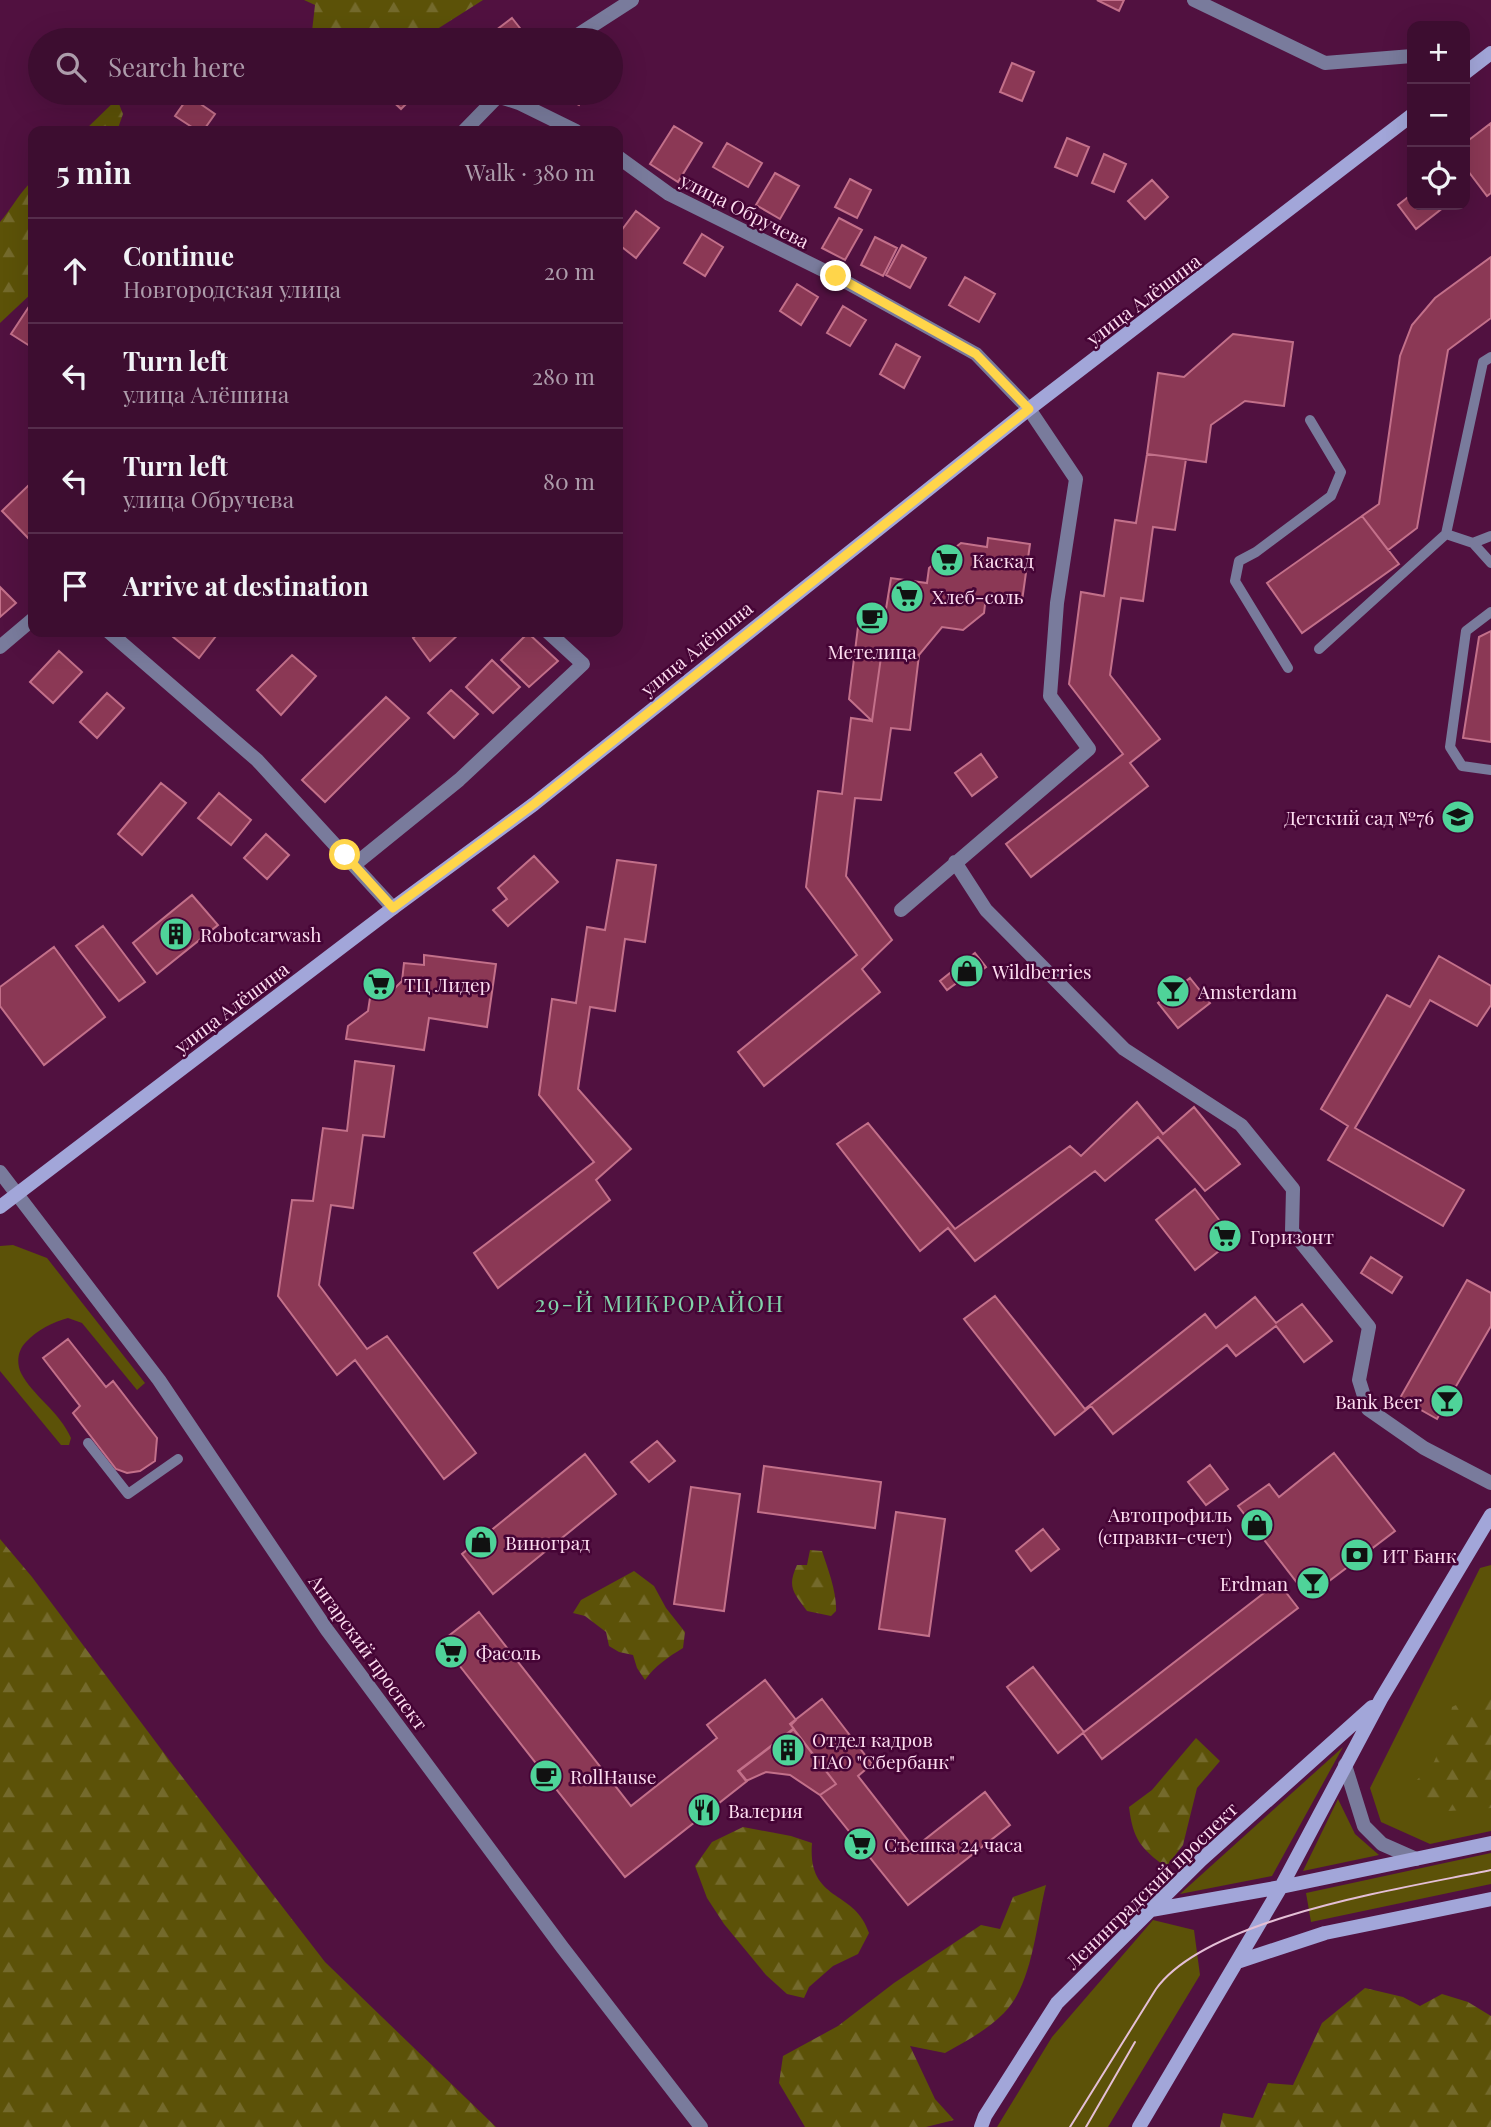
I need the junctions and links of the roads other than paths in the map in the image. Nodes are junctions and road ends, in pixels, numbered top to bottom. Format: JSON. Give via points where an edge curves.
{"nodes":[{"id":1,"x":632,"y":0,"type":"edge"},
{"id":2,"x":1194,"y":0,"type":"edge"},
{"id":3,"x":589,"y":28,"type":"edge"},
{"id":4,"x":1491,"y":53,"type":"edge"},
{"id":5,"x":1407,"y":55,"type":"edge"},
{"id":6,"x":1470,"y":67,"type":"edge"},
{"id":7,"x":489,"y":105,"type":"edge"},
{"id":8,"x":523,"y":105,"type":"edge"},
{"id":9,"x":1407,"y":119,"type":"edge"},
{"id":10,"x":469,"y":126,"type":"edge"},
{"id":11,"x":566,"y":126,"type":"edge"},
{"id":12,"x":623,"y":161,"type":"edge"},
{"id":13,"x":1491,"y":357,"type":"edge"},
{"id":14,"x":1029,"y":409,"type":"junction"},
{"id":15,"x":1310,"y":420,"type":"dead end"},
{"id":16,"x":1446,"y":534,"type":"junction"},
{"id":17,"x":1491,"y":536,"type":"edge"},
{"id":18,"x":1473,"y":543,"type":"junction"},
{"id":19,"x":1491,"y":563,"type":"edge"},
{"id":20,"x":1491,"y":612,"type":"edge"},
{"id":21,"x":28,"y":624,"type":"edge"},
{"id":22,"x":115,"y":637,"type":"edge"},
{"id":23,"x":553,"y":637,"type":"edge"},
{"id":24,"x":0,"y":647,"type":"edge"},
{"id":25,"x":1319,"y":649,"type":"dead end"},
{"id":26,"x":1289,"y":668,"type":"dead end"},
{"id":27,"x":1491,"y":770,"type":"edge"},
{"id":28,"x":955,"y":862,"type":"junction"},
{"id":29,"x":354,"y":864,"type":"junction"},
{"id":30,"x":393,"y":908,"type":"junction"},
{"id":31,"x":901,"y":910,"type":"dead end"},
{"id":32,"x":0,"y":1172,"type":"edge"},
{"id":33,"x":18,"y":1193,"type":"junction"},
{"id":34,"x":0,"y":1207,"type":"edge"},
{"id":35,"x":88,"y":1443,"type":"dead end"},
{"id":36,"x":178,"y":1459,"type":"dead end"},
{"id":37,"x":1491,"y":1483,"type":"edge"},
{"id":38,"x":1491,"y":1514,"type":"edge"},
{"id":39,"x":1381,"y":1699,"type":"junction"},
{"id":40,"x":1345,"y":1765,"type":"junction"},
{"id":41,"x":1491,"y":1843,"type":"edge"},
{"id":42,"x":1416,"y":1859,"type":"junction"},
{"id":43,"x":1281,"y":1887,"type":"junction"},
{"id":44,"x":1491,"y":1899,"type":"edge"},
{"id":45,"x":1151,"y":1910,"type":"junction"},
{"id":46,"x":1237,"y":1962,"type":"junction"},
{"id":47,"x":701,"y":2127,"type":"edge"},
{"id":48,"x":981,"y":2127,"type":"edge"},
{"id":49,"x":1139,"y":2127,"type":"edge"}],
"edges":[{"from":1,"to":3,"type":"street"},
{"from":2,"to":5,"type":"street","via":[[1325,63]]},
{"from":4,"to":6,"type":"main road"},
{"from":7,"to":10,"type":"street"},
{"from":8,"to":11,"type":"street"},
{"from":9,"to":14,"type":"main road","name":"улица Алёшина"},
{"from":12,"to":14,"type":"street","name":"улица Обручева","via":[[669,194],[836,276],[976,354]]},
{"from":13,"to":16,"type":"lane","via":[[1483,362]]},
{"from":14,"to":28,"type":"street","name":"улица Обручева","via":[[1076,479],[1057,603],[1050,696],[1088,749]]},
{"from":14,"to":30,"type":"main road","name":"улица Алёшина","via":[[534,804]]},
{"from":15,"to":26,"type":"lane","via":[[1340,472],[1331,496],[1239,561],[1235,581]]},
{"from":16,"to":18,"type":"lane"},
{"from":16,"to":25,"type":"lane"},
{"from":17,"to":18,"type":"lane"},
{"from":18,"to":19,"type":"lane"},
{"from":20,"to":27,"type":"lane","via":[[1466,631],[1450,747],[1462,766]]},
{"from":21,"to":24,"type":"street"},
{"from":22,"to":29,"type":"street","via":[[257,760]]},
{"from":23,"to":29,"type":"street","via":[[583,664],[459,780]]},
{"from":28,"to":31,"type":"street"},
{"from":28,"to":37,"type":"street","via":[[986,909],[1125,1049],[1241,1125],[1293,1189],[1292,1231],[1369,1327],[1359,1380],[1368,1409],[1424,1448]]},
{"from":29,"to":30,"type":"street"},
{"from":30,"to":33,"type":"main road","name":"улица Алёшина"},
{"from":32,"to":33,"type":"street","name":"Ангарский проспект"},
{"from":33,"to":34,"type":"main road","name":"улица Алёшина"},
{"from":33,"to":47,"type":"street","name":"Ангарский проспект","via":[[159,1380],[327,1630]]},
{"from":35,"to":36,"type":"lane","via":[[128,1494]]},
{"from":38,"to":39,"type":"main road","name":"Ленинградский проспект"},
{"from":39,"to":40,"type":"main road","name":"Ленинградский проспект"},
{"from":39,"to":45,"type":"main road","name":"Ленинградский проспект"},
{"from":40,"to":42,"type":"street","via":[[1364,1826],[1382,1844]]},
{"from":40,"to":43,"type":"main road","name":"Ленинградский проспект"},
{"from":41,"to":42,"type":"main road"},
{"from":42,"to":43,"type":"main road"},
{"from":43,"to":45,"type":"main road"},
{"from":43,"to":46,"type":"main road","name":"Ленинградский проспект"},
{"from":44,"to":46,"type":"main road","via":[[1325,1933]]},
{"from":45,"to":48,"type":"main road","name":"Ленинградский проспект","via":[[1057,2003]]},
{"from":46,"to":49,"type":"main road","name":"Ленинградский проспект"}]}
